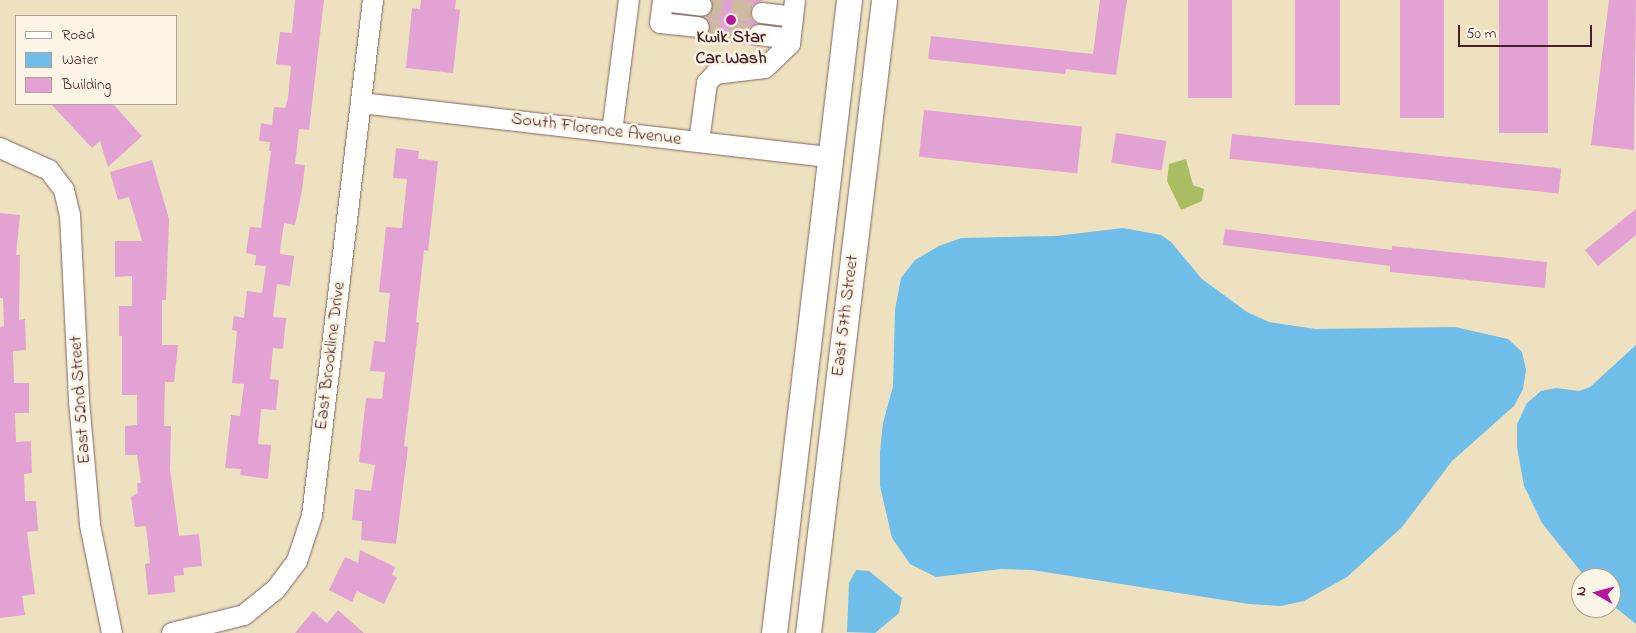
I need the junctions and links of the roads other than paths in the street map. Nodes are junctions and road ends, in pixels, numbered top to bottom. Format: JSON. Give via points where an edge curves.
{"nodes":[{"id":1,"x":373,"y":0,"type":"edge"},
{"id":2,"x":629,"y":0,"type":"edge"},
{"id":3,"x":849,"y":0,"type":"edge"},
{"id":4,"x":884,"y":0,"type":"edge"},
{"id":5,"x":663,"y":1,"type":"edge"},
{"id":6,"x":702,"y":6,"type":"tunnel mouth"},
{"id":7,"x":794,"y":9,"type":"edge"},
{"id":8,"x":762,"y":13,"type":"tunnel mouth"},
{"id":9,"x":699,"y":27,"type":"tunnel mouth"},
{"id":10,"x":759,"y":35,"type":"tunnel mouth"},
{"id":11,"x":790,"y":38,"type":"junction"},
{"id":12,"x":361,"y":103,"type":"junction"},
{"id":13,"x":612,"y":132,"type":"junction"},
{"id":14,"x":699,"y":142,"type":"junction"},
{"id":15,"x":0,"y":148,"type":"edge"},
{"id":16,"x":830,"y":157,"type":"junction"},
{"id":17,"x":112,"y":633,"type":"edge"},
{"id":18,"x":172,"y":633,"type":"edge"},
{"id":19,"x":774,"y":633,"type":"edge"},
{"id":20,"x":808,"y":633,"type":"edge"}],
"edges":[{"from":1,"to":12,"type":"street","name":"East Brookline Drive"},
{"from":2,"to":13,"type":"street"},
{"from":3,"to":16,"type":"main road","name":"East 57th Street"},
{"from":4,"to":20,"type":"main road","name":"East 57th Street"},
{"from":5,"to":6,"type":"street"},
{"from":5,"to":9,"type":"street","via":[[660,23]]},
{"from":7,"to":8,"type":"street"},
{"from":7,"to":11,"type":"street"},
{"from":10,"to":11,"type":"street"},
{"from":11,"to":14,"type":"street","via":[[790,44],[765,68],[716,74],[708,83]]},
{"from":12,"to":13,"type":"street","name":"South Florence Avenue"},
{"from":12,"to":18,"type":"street","name":"East Brookline Drive","via":[[312,516],[297,561],[276,589],[244,615]]},
{"from":13,"to":14,"type":"street","name":"South Florence Avenue"},
{"from":14,"to":16,"type":"street","name":"South Florence Avenue"},
{"from":15,"to":17,"type":"street","name":"East 52nd Street","via":[[49,170],[64,190],[70,215],[90,525]]},
{"from":16,"to":19,"type":"main road","name":"East 57th Street"}]}
